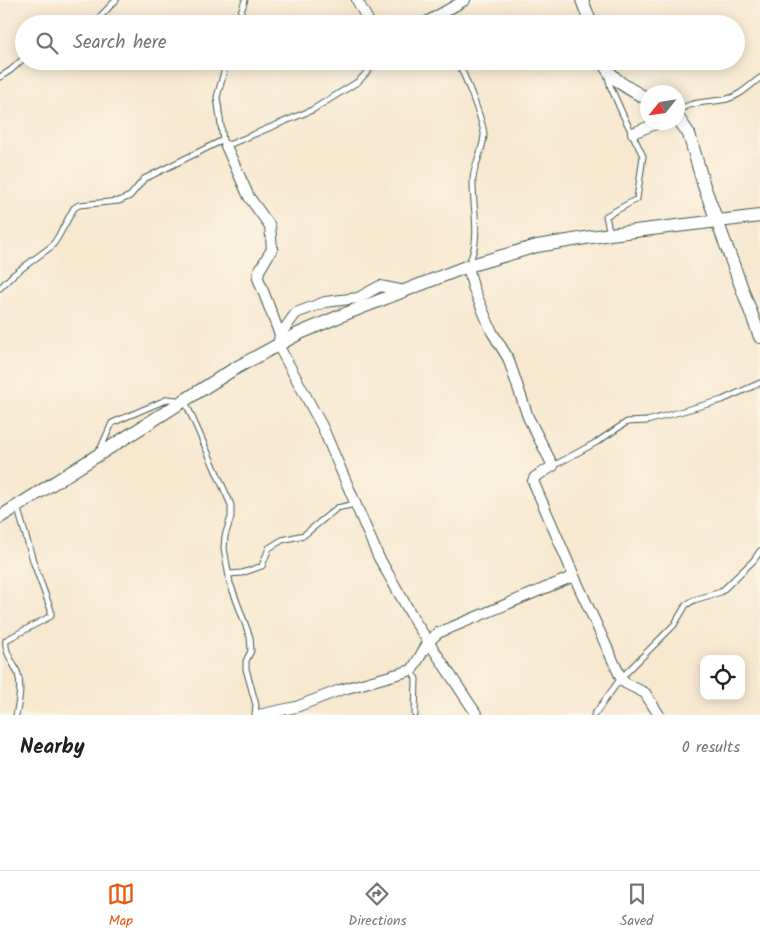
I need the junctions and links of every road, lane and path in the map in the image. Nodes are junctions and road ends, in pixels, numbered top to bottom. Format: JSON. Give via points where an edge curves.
{"nodes":[{"id":1,"x":116,"y":0,"type":"edge"},
{"id":2,"x":245,"y":0,"type":"edge"},
{"id":3,"x":357,"y":0,"type":"edge"},
{"id":4,"x":465,"y":0,"type":"edge"},
{"id":5,"x":582,"y":0,"type":"edge"},
{"id":6,"x":102,"y":15,"type":"edge"},
{"id":7,"x":240,"y":15,"type":"edge"},
{"id":8,"x":365,"y":15,"type":"edge"},
{"id":9,"x":445,"y":15,"type":"edge"},
{"id":10,"x":587,"y":15,"type":"edge"},
{"id":11,"x":15,"y":66,"type":"edge"},
{"id":12,"x":224,"y":70,"type":"edge"},
{"id":13,"x":369,"y":70,"type":"edge"},
{"id":14,"x":461,"y":70,"type":"edge"},
{"id":15,"x":606,"y":70,"type":"edge"},
{"id":16,"x":609,"y":70,"type":"edge"},
{"id":17,"x":0,"y":77,"type":"edge"},
{"id":18,"x":760,"y":78,"type":"edge"},
{"id":19,"x":640,"y":95,"type":"edge"},
{"id":20,"x":685,"y":106,"type":"edge"},
{"id":21,"x":685,"y":128,"type":"edge"},
{"id":22,"x":640,"y":130,"type":"edge"},
{"id":23,"x":633,"y":133,"type":"junction"},
{"id":24,"x":224,"y":143,"type":"junction"},
{"id":25,"x":760,"y":216,"type":"edge"},
{"id":26,"x":718,"y":222,"type":"junction"},
{"id":27,"x":610,"y":234,"type":"junction"},
{"id":28,"x":468,"y":266,"type":"junction"},
{"id":29,"x":0,"y":288,"type":"edge"},
{"id":30,"x":405,"y":291,"type":"junction"},
{"id":31,"x":760,"y":337,"type":"edge"},
{"id":32,"x":279,"y":340,"type":"junction"},
{"id":33,"x":760,"y":383,"type":"edge"},
{"id":34,"x":184,"y":401,"type":"junction"},
{"id":35,"x":98,"y":455,"type":"junction"},
{"id":36,"x":553,"y":466,"type":"junction"},
{"id":37,"x":355,"y":504,"type":"junction"},
{"id":38,"x":17,"y":506,"type":"junction"},
{"id":39,"x":0,"y":517,"type":"edge"},
{"id":40,"x":760,"y":552,"type":"edge"},
{"id":41,"x":229,"y":574,"type":"junction"},
{"id":42,"x":574,"y":576,"type":"junction"},
{"id":43,"x":428,"y":642,"type":"junction"},
{"id":44,"x":412,"y":670,"type":"junction"},
{"id":45,"x":621,"y":678,"type":"junction"},
{"id":46,"x":16,"y":715,"type":"edge"},
{"id":47,"x":257,"y":715,"type":"edge"},
{"id":48,"x":415,"y":715,"type":"edge"},
{"id":49,"x":478,"y":715,"type":"edge"},
{"id":50,"x":594,"y":715,"type":"edge"},
{"id":51,"x":659,"y":715,"type":"edge"}],
"edges":[{"from":1,"to":6,"type":"lane"},
{"from":2,"to":7,"type":"lane"},
{"from":3,"to":8,"type":"street"},
{"from":4,"to":9,"type":"street"},
{"from":5,"to":10,"type":"street"},
{"from":11,"to":17,"type":"lane"},
{"from":12,"to":24,"type":"lane","via":[[217,97]]},
{"from":13,"to":24,"type":"lane","via":[[360,80],[312,110]]},
{"from":14,"to":28,"type":"lane","via":[[484,133],[473,177],[476,239]]},
{"from":15,"to":23,"type":"lane","via":[[611,88]]},
{"from":16,"to":19,"type":"street","via":[[621,84]]},
{"from":18,"to":20,"type":"lane","via":[[738,95]]},
{"from":21,"to":26,"type":"street"},
{"from":22,"to":23,"type":"street"},
{"from":23,"to":27,"type":"lane","via":[[643,156],[637,199],[606,216]]},
{"from":24,"to":29,"type":"lane","via":[[144,179],[130,196],[119,202],[74,208],[52,246]]},
{"from":24,"to":32,"type":"street","via":[[249,197],[270,226],[272,249],[258,271],[258,278]]},
{"from":25,"to":26,"type":"street"},
{"from":26,"to":27,"type":"street"},
{"from":26,"to":31,"type":"street"},
{"from":27,"to":28,"type":"street","via":[[536,246]]},
{"from":28,"to":30,"type":"street"},
{"from":28,"to":36,"type":"street","via":[[492,332],[508,358],[528,417]]},
{"from":30,"to":32,"type":"street"},
{"from":30,"to":32,"type":"street","via":[[380,286],[358,298],[325,302],[296,313]]},
{"from":32,"to":34,"type":"street"},
{"from":32,"to":37,"type":"street","via":[[322,426]]},
{"from":33,"to":36,"type":"lane","via":[[722,400],[647,421],[627,422]]},
{"from":34,"to":35,"type":"street"},
{"from":34,"to":35,"type":"lane","via":[[168,399],[112,423]]},
{"from":34,"to":41,"type":"lane","via":[[231,505],[224,542]]},
{"from":35,"to":38,"type":"street"},
{"from":36,"to":42,"type":"street","via":[[533,481]]},
{"from":37,"to":41,"type":"lane","via":[[337,508],[304,535],[282,540],[269,548],[262,566]]},
{"from":37,"to":43,"type":"street","via":[[378,556]]},
{"from":38,"to":39,"type":"street"},
{"from":38,"to":46,"type":"lane","via":[[51,616],[6,640],[5,646],[20,685]]},
{"from":40,"to":45,"type":"lane","via":[[721,592],[686,605],[674,625]]},
{"from":41,"to":47,"type":"lane","via":[[250,637],[251,651],[246,669]]},
{"from":42,"to":43,"type":"street","via":[[438,633]]},
{"from":42,"to":45,"type":"street"},
{"from":43,"to":44,"type":"street"},
{"from":43,"to":49,"type":"street"},
{"from":44,"to":47,"type":"street"},
{"from":44,"to":48,"type":"lane","via":[[416,679]]},
{"from":45,"to":50,"type":"lane"},
{"from":45,"to":51,"type":"street","via":[[646,692]]}]}
